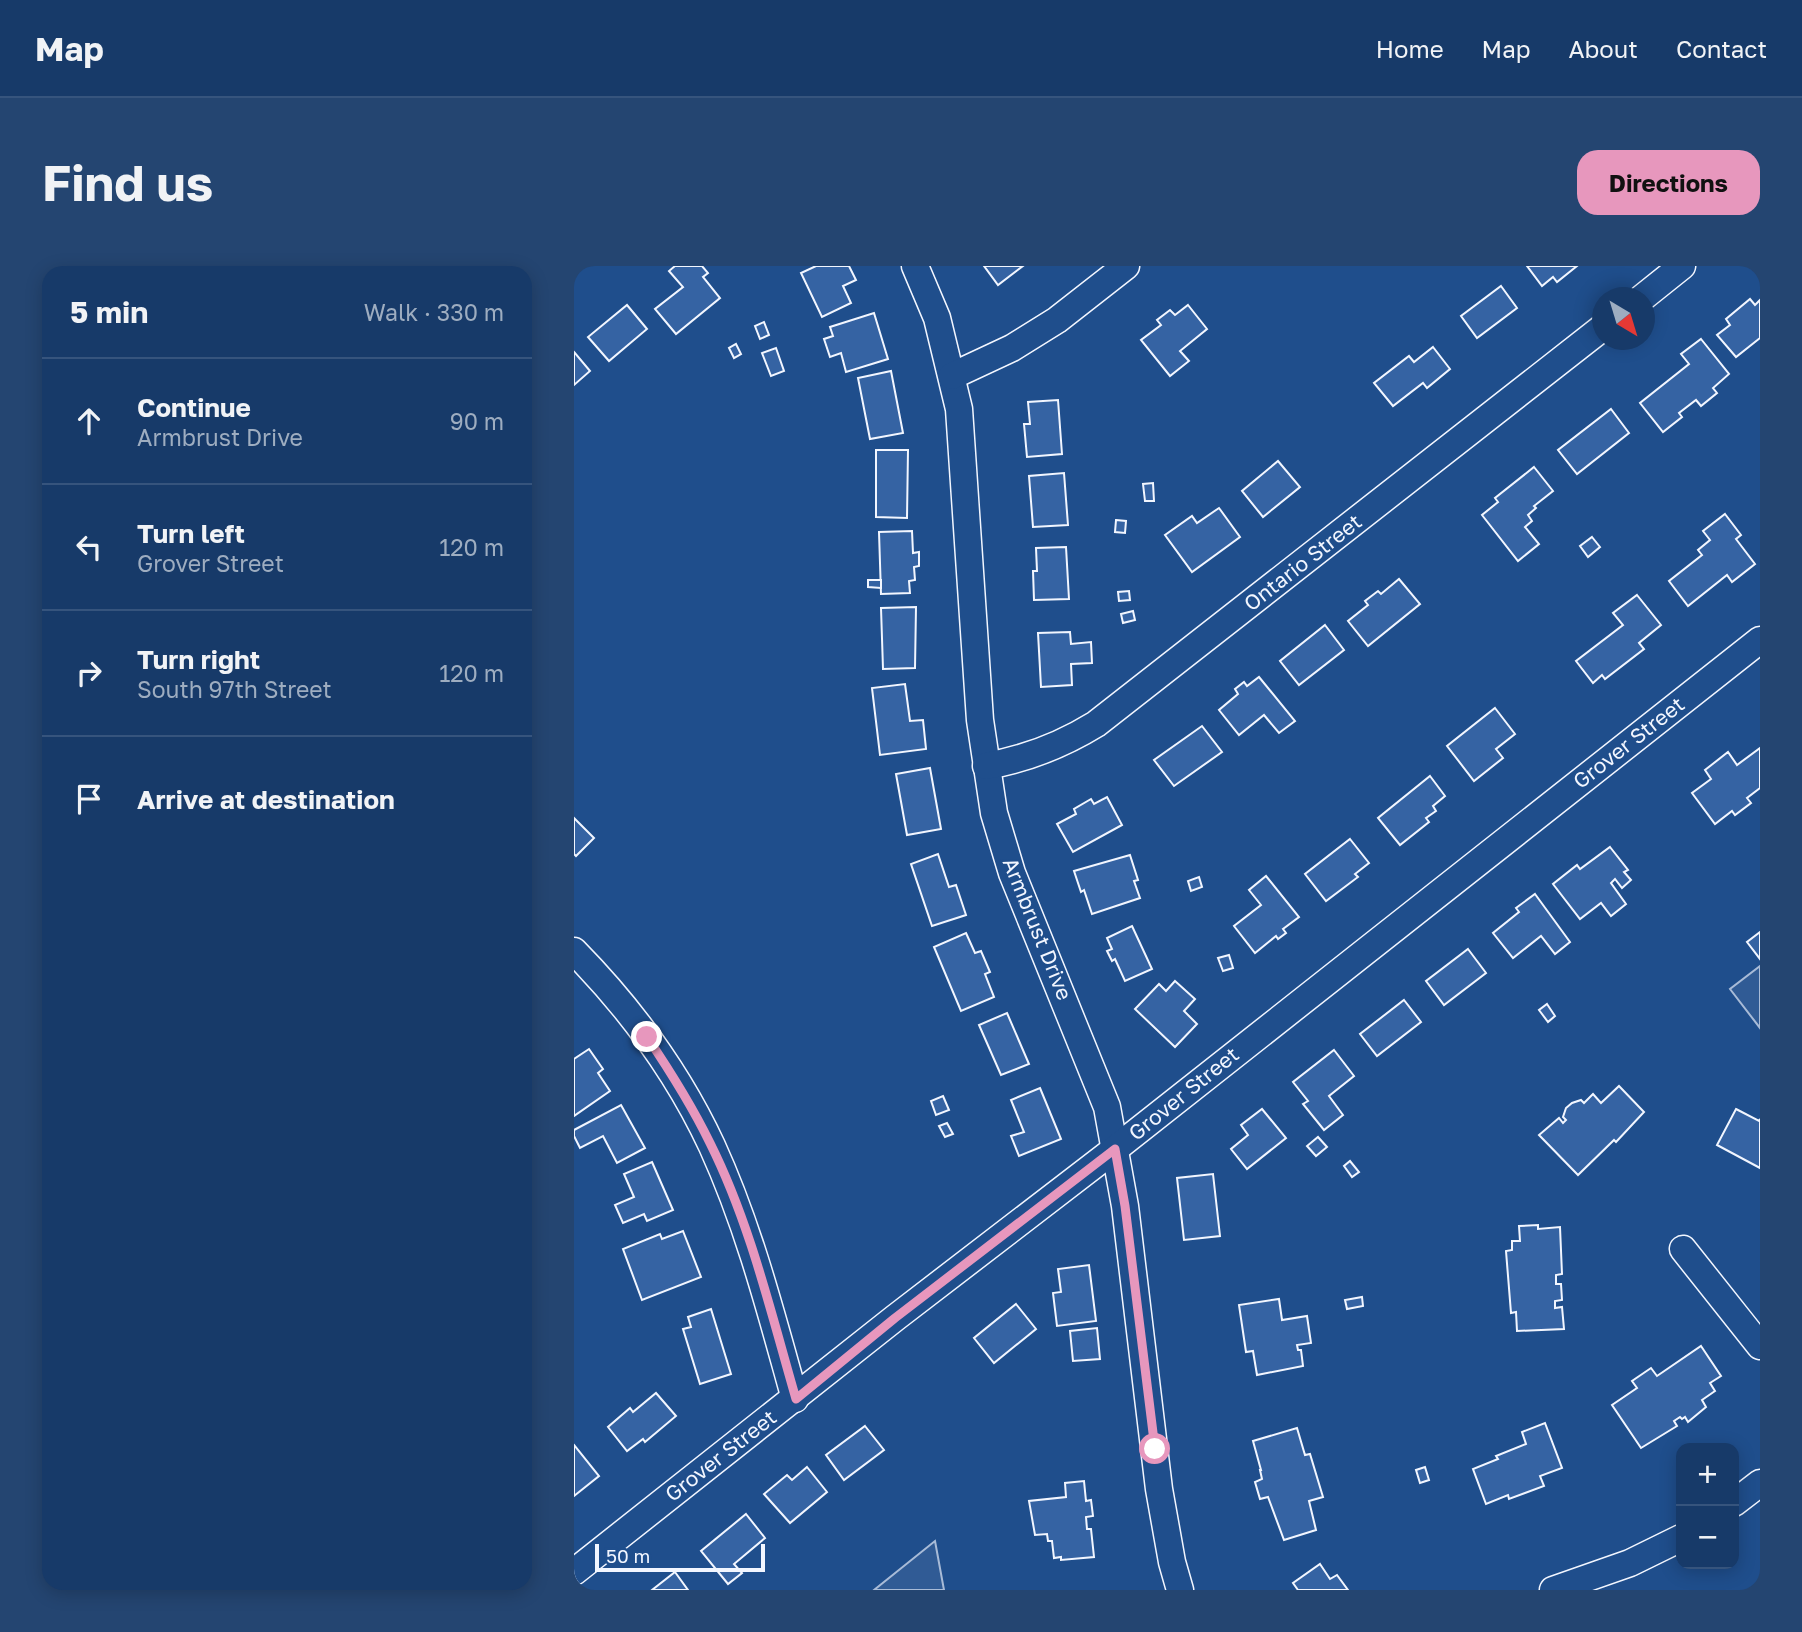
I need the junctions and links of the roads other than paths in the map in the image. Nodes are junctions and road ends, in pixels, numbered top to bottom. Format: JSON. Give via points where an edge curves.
{"nodes":[{"id":1,"x":915,"y":266,"type":"edge"},
{"id":2,"x":1126,"y":266,"type":"edge"},
{"id":3,"x":1682,"y":266,"type":"edge"},
{"id":4,"x":1655,"y":288,"type":"edge"},
{"id":5,"x":1592,"y":336,"type":"edge"},
{"id":6,"x":952,"y":376,"type":"junction"},
{"id":7,"x":1760,"y":640,"type":"edge"},
{"id":8,"x":986,"y":766,"type":"junction"},
{"id":9,"x":574,"y":951,"type":"edge"},
{"id":10,"x":1115,"y":1149,"type":"junction"},
{"id":11,"x":1683,"y":1249,"type":"dead end"},
{"id":12,"x":1760,"y":1346,"type":"edge"},
{"id":13,"x":796,"y":1399,"type":"junction"},
{"id":14,"x":1760,"y":1482,"type":"edge"},
{"id":15,"x":1739,"y":1499,"type":"edge"},
{"id":16,"x":1676,"y":1540,"type":"edge"},
{"id":17,"x":574,"y":1572,"type":"edge"},
{"id":18,"x":1180,"y":1590,"type":"edge"},
{"id":19,"x":1553,"y":1590,"type":"edge"}],
"edges":[{"from":1,"to":6,"type":"street","name":"Armbrust Drive","via":[[937,318]]},
{"from":2,"to":6,"type":"street","via":[[1057,320],[1012,348]]},
{"from":3,"to":4,"type":"street"},
{"from":5,"to":8,"type":"street","name":"Ontario Street","via":[[1096,724],[1055,747]]},
{"from":6,"to":8,"type":"street","name":"Armbrust Drive","via":[[959,409]]},
{"from":7,"to":10,"type":"street","name":"Grover Street"},
{"from":8,"to":10,"type":"street","name":"Armbrust Drive","via":[[1012,873],[1107,1107]]},
{"from":9,"to":13,"type":"street","via":[[606,983],[647,1037],[711,1145],[760,1275]]},
{"from":10,"to":13,"type":"street","name":"Grover Street"},
{"from":10,"to":18,"type":"street","name":"Armbrust Drive","via":[[1160,1489]]},
{"from":11,"to":12,"type":"street"},
{"from":13,"to":17,"type":"street","name":"Grover Street"},
{"from":14,"to":15,"type":"street"},
{"from":16,"to":19,"type":"street","via":[[1630,1563]]}]}
